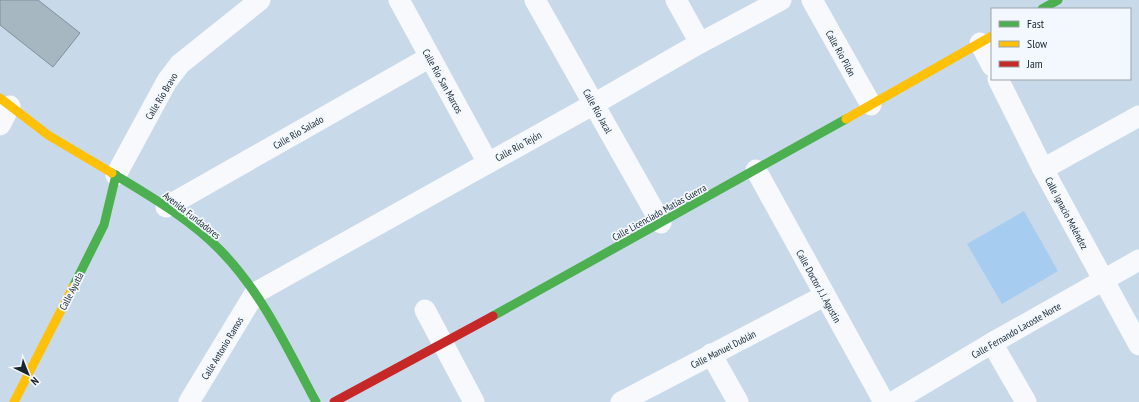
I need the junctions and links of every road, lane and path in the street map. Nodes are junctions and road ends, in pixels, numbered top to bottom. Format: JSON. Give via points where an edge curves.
{"nodes":[{"id":1,"x":260,"y":0,"type":"edge"},
{"id":2,"x":399,"y":0,"type":"edge"},
{"id":3,"x":535,"y":0,"type":"edge"},
{"id":4,"x":676,"y":0,"type":"edge"},
{"id":5,"x":782,"y":0,"type":"edge"},
{"id":6,"x":812,"y":0,"type":"edge"},
{"id":7,"x":1058,"y":0,"type":"edge"},
{"id":8,"x":1044,"y":8,"type":"edge"},
{"id":9,"x":986,"y":40,"type":"edge"},
{"id":10,"x":700,"y":43,"type":"junction"},
{"id":11,"x":430,"y":57,"type":"junction"},
{"id":12,"x":991,"y":62,"type":"edge"},
{"id":13,"x":998,"y":80,"type":"edge"},
{"id":14,"x":5,"y":102,"type":"edge"},
{"id":15,"x":594,"y":104,"type":"junction"},
{"id":16,"x":871,"y":105,"type":"junction"},
{"id":17,"x":1139,"y":116,"type":"edge"},
{"id":18,"x":0,"y":125,"type":"edge"},
{"id":19,"x":488,"y":163,"type":"junction"},
{"id":20,"x":1043,"y":169,"type":"junction"},
{"id":21,"x":756,"y":170,"type":"junction"},
{"id":22,"x":116,"y":175,"type":"junction"},
{"id":23,"x":166,"y":207,"type":"junction"},
{"id":24,"x":661,"y":223,"type":"junction"},
{"id":25,"x":1139,"y":260,"type":"edge"},
{"id":26,"x":1103,"y":280,"type":"junction"},
{"id":27,"x":255,"y":293,"type":"junction"},
{"id":28,"x":824,"y":296,"type":"junction"},
{"id":29,"x":425,"y":310,"type":"dead end"},
{"id":30,"x":992,"y":343,"type":"junction"},
{"id":31,"x":443,"y":344,"type":"junction"},
{"id":32,"x":1139,"y":345,"type":"edge"},
{"id":33,"x":711,"y":354,"type":"junction"},
{"id":34,"x":14,"y":402,"type":"edge"},
{"id":35,"x":189,"y":402,"type":"edge"},
{"id":36,"x":316,"y":402,"type":"edge"},
{"id":37,"x":334,"y":402,"type":"edge"},
{"id":38,"x":474,"y":402,"type":"edge"},
{"id":39,"x":621,"y":402,"type":"edge"},
{"id":40,"x":738,"y":402,"type":"edge"},
{"id":41,"x":884,"y":402,"type":"edge"},
{"id":42,"x":893,"y":402,"type":"edge"},
{"id":43,"x":1026,"y":402,"type":"edge"}],
"edges":[{"from":1,"to":22,"type":"street","name":"Calle Río Bravo","via":[[180,64]]},
{"from":2,"to":11,"type":"street","name":"Calle Río San Marcos"},
{"from":3,"to":15,"type":"street","name":"Calle Río Jacal"},
{"from":4,"to":10,"type":"street"},
{"from":5,"to":10,"type":"street","name":"Calle Río Tejón"},
{"from":6,"to":16,"type":"street","name":"Calle Río Pilón"},
{"from":7,"to":8,"type":"street"},
{"from":9,"to":12,"type":"street"},
{"from":9,"to":16,"type":"street","name":"Calle Licenciado Matías Guerra"},
{"from":10,"to":15,"type":"street","name":"Calle Río Tejón"},
{"from":11,"to":19,"type":"street","name":"Calle Río San Marcos"},
{"from":11,"to":23,"type":"street","name":"Calle Río Salado"},
{"from":13,"to":20,"type":"street","name":"Calle Ignacio Meléndez"},
{"from":14,"to":18,"type":"street"},
{"from":14,"to":22,"type":"street","name":"Avenida Fundadores","via":[[47,134]]},
{"from":15,"to":19,"type":"street","name":"Calle Río Tejón"},
{"from":15,"to":24,"type":"street","name":"Calle Río Jacal"},
{"from":16,"to":21,"type":"street","name":"Calle Licenciado Matías Guerra"},
{"from":17,"to":20,"type":"street"},
{"from":19,"to":27,"type":"street","name":"Calle Río Tejón"},
{"from":20,"to":26,"type":"street","name":"Calle Ignacio Meléndez"},
{"from":21,"to":24,"type":"street","name":"Calle Licenciado Matías Guerra"},
{"from":21,"to":28,"type":"street","name":"Calle Doctor J. J. Agustín"},
{"from":22,"to":23,"type":"street","name":"Avenida Fundadores"},
{"from":22,"to":34,"type":"street","name":"Calle Ayutla","via":[[104,225]]},
{"from":23,"to":27,"type":"street","name":"Avenida Fundadores","via":[[221,251]]},
{"from":24,"to":31,"type":"street","name":"Calle Licenciado Matías Guerra"},
{"from":25,"to":26,"type":"street","name":"Calle Fernando Lacoste Norte"},
{"from":26,"to":30,"type":"street","name":"Calle Fernando Lacoste Norte"},
{"from":26,"to":32,"type":"street","name":"Calle Ignacio Meléndez"},
{"from":27,"to":35,"type":"street","name":"Calle Antonio Ramos"},
{"from":27,"to":36,"type":"street","name":"Avenida Fundadores"},
{"from":28,"to":33,"type":"street","name":"Calle Manuel Dublán"},
{"from":28,"to":41,"type":"street","name":"Calle Doctor J. J. Agustín"},
{"from":29,"to":31,"type":"street"},
{"from":30,"to":42,"type":"street","name":"Calle Fernando Lacoste Norte"},
{"from":30,"to":43,"type":"street"},
{"from":31,"to":37,"type":"street","name":"Calle Licenciado Matías Guerra"},
{"from":31,"to":38,"type":"street"},
{"from":33,"to":39,"type":"street","name":"Calle Manuel Dublán"},
{"from":33,"to":40,"type":"street"}]}
